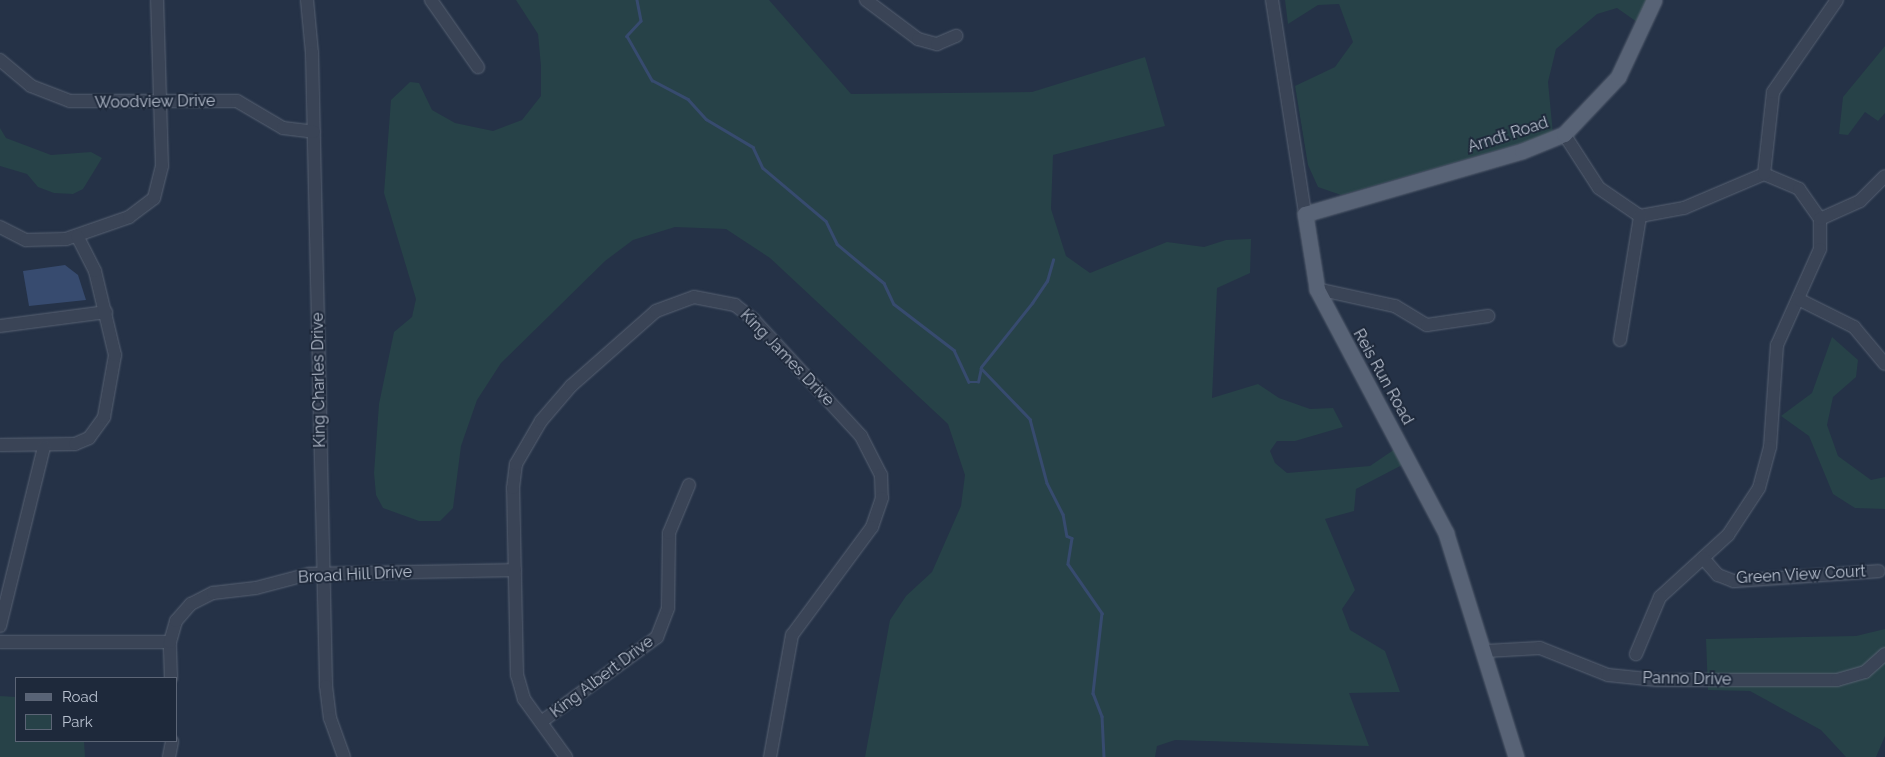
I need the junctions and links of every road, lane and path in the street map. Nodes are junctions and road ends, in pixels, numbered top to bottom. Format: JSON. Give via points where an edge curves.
{"nodes":[{"id":1,"x":157,"y":0,"type":"edge"},
{"id":2,"x":307,"y":0,"type":"edge"},
{"id":3,"x":431,"y":0,"type":"edge"},
{"id":4,"x":866,"y":0,"type":"edge"},
{"id":5,"x":1272,"y":0,"type":"edge"},
{"id":6,"x":1654,"y":0,"type":"edge"},
{"id":7,"x":1838,"y":0,"type":"edge"},
{"id":8,"x":956,"y":36,"type":"dead end"},
{"id":9,"x":0,"y":60,"type":"edge"},
{"id":10,"x":478,"y":67,"type":"dead end"},
{"id":11,"x":160,"y":102,"type":"junction"},
{"id":12,"x":314,"y":132,"type":"junction"},
{"id":13,"x":1564,"y":134,"type":"junction"},
{"id":14,"x":1764,"y":174,"type":"junction"},
{"id":15,"x":1885,"y":176,"type":"edge"},
{"id":16,"x":1305,"y":214,"type":"junction"},
{"id":17,"x":1640,"y":216,"type":"junction"},
{"id":18,"x":1820,"y":219,"type":"junction"},
{"id":19,"x":0,"y":227,"type":"edge"},
{"id":20,"x":77,"y":236,"type":"junction"},
{"id":21,"x":1317,"y":289,"type":"junction"},
{"id":22,"x":1798,"y":299,"type":"junction"},
{"id":23,"x":106,"y":312,"type":"junction"},
{"id":24,"x":1488,"y":316,"type":"dead end"},
{"id":25,"x":0,"y":326,"type":"edge"},
{"id":26,"x":1620,"y":340,"type":"dead end"},
{"id":27,"x":1885,"y":364,"type":"edge"},
{"id":28,"x":0,"y":445,"type":"edge"},
{"id":29,"x":44,"y":447,"type":"junction"},
{"id":30,"x":689,"y":485,"type":"dead end"},
{"id":31,"x":1703,"y":558,"type":"junction"},
{"id":32,"x":515,"y":570,"type":"junction"},
{"id":33,"x":1879,"y":571,"type":"dead end"},
{"id":34,"x":323,"y":573,"type":"junction"},
{"id":35,"x":0,"y":626,"type":"edge"},
{"id":36,"x":0,"y":642,"type":"edge"},
{"id":37,"x":170,"y":642,"type":"junction"},
{"id":38,"x":1486,"y":651,"type":"junction"},
{"id":39,"x":1636,"y":654,"type":"dead end"},
{"id":40,"x":1885,"y":654,"type":"edge"},
{"id":41,"x":171,"y":677,"type":"edge"},
{"id":42,"x":541,"y":722,"type":"junction"},
{"id":43,"x":172,"y":742,"type":"edge"},
{"id":44,"x":169,"y":757,"type":"edge"},
{"id":45,"x":344,"y":757,"type":"edge"},
{"id":46,"x":566,"y":757,"type":"edge"},
{"id":47,"x":770,"y":757,"type":"edge"},
{"id":48,"x":1516,"y":757,"type":"edge"}],
"edges":[{"from":1,"to":11,"type":"street"},
{"from":2,"to":12,"type":"street","name":"King Charles Drive"},
{"from":3,"to":10,"type":"street"},
{"from":4,"to":8,"type":"street","via":[[918,39],[937,44]]},
{"from":5,"to":16,"type":"street","name":"Reis Run Road"},
{"from":6,"to":13,"type":"main road","name":"Arndt Road","via":[[1618,77]]},
{"from":7,"to":14,"type":"street","via":[[1773,92]]},
{"from":9,"to":11,"type":"street","name":"Woodview Drive","via":[[30,86],[70,101]]},
{"from":11,"to":12,"type":"street","name":"Woodview Drive","via":[[237,101],[284,128]]},
{"from":11,"to":20,"type":"street","via":[[162,176],[154,198],[137,213]]},
{"from":12,"to":34,"type":"street","name":"King Charles Drive"},
{"from":13,"to":16,"type":"main road","name":"Arndt Road","via":[[1522,151]]},
{"from":13,"to":17,"type":"street","via":[[1599,188]]},
{"from":14,"to":17,"type":"street","via":[[1684,208]]},
{"from":14,"to":18,"type":"street","via":[[1799,189]]},
{"from":15,"to":18,"type":"street","via":[[1860,201]]},
{"from":16,"to":21,"type":"main road","name":"Reis Run Road"},
{"from":17,"to":26,"type":"street"},
{"from":18,"to":22,"type":"street","via":[[1820,249]]},
{"from":19,"to":20,"type":"street","via":[[35,241]]},
{"from":20,"to":23,"type":"street","via":[[90,258]]},
{"from":21,"to":24,"type":"street","via":[[1394,306],[1427,325]]},
{"from":21,"to":38,"type":"main road","name":"Reis Run Road","via":[[1446,533]]},
{"from":22,"to":27,"type":"street","via":[[1854,327]]},
{"from":22,"to":31,"type":"street","via":[[1777,345],[1764,476],[1749,507]]},
{"from":23,"to":25,"type":"street"},
{"from":23,"to":29,"type":"street","via":[[115,367],[104,417],[82,442]]},
{"from":28,"to":29,"type":"street"},
{"from":29,"to":35,"type":"street"},
{"from":30,"to":42,"type":"street","name":"King Albert Drive","via":[[668,538],[668,608],[657,637]]},
{"from":31,"to":33,"type":"street","name":"Green View Court","via":[[1718,575],[1734,580]]},
{"from":31,"to":39,"type":"street","via":[[1653,606]]},
{"from":32,"to":34,"type":"street","name":"Broad Hill Drive"},
{"from":32,"to":42,"type":"street","name":"King James Drive","via":[[517,675],[524,699]]},
{"from":32,"to":47,"type":"street","name":"King James Drive","via":[[516,464],[555,403],[636,328],[669,303],[708,297],[745,312],[860,436],[877,462],[882,486],[872,527],[792,635]]},
{"from":34,"to":37,"type":"street","name":"Broad Hill Drive","via":[[202,598],[182,611]]},
{"from":34,"to":45,"type":"street","name":"King Charles Drive","via":[[326,692]]},
{"from":36,"to":37,"type":"street"},
{"from":37,"to":41,"type":"street","name":"Broad Hill Drive"},
{"from":38,"to":40,"type":"street","name":"Panno Drive","via":[[1540,648],[1608,675],[1658,680],[1837,680],[1865,672]]},
{"from":38,"to":48,"type":"main road","name":"Reis Run Road"},
{"from":42,"to":46,"type":"street","name":"King James Drive"},
{"from":43,"to":44,"type":"street"}]}
